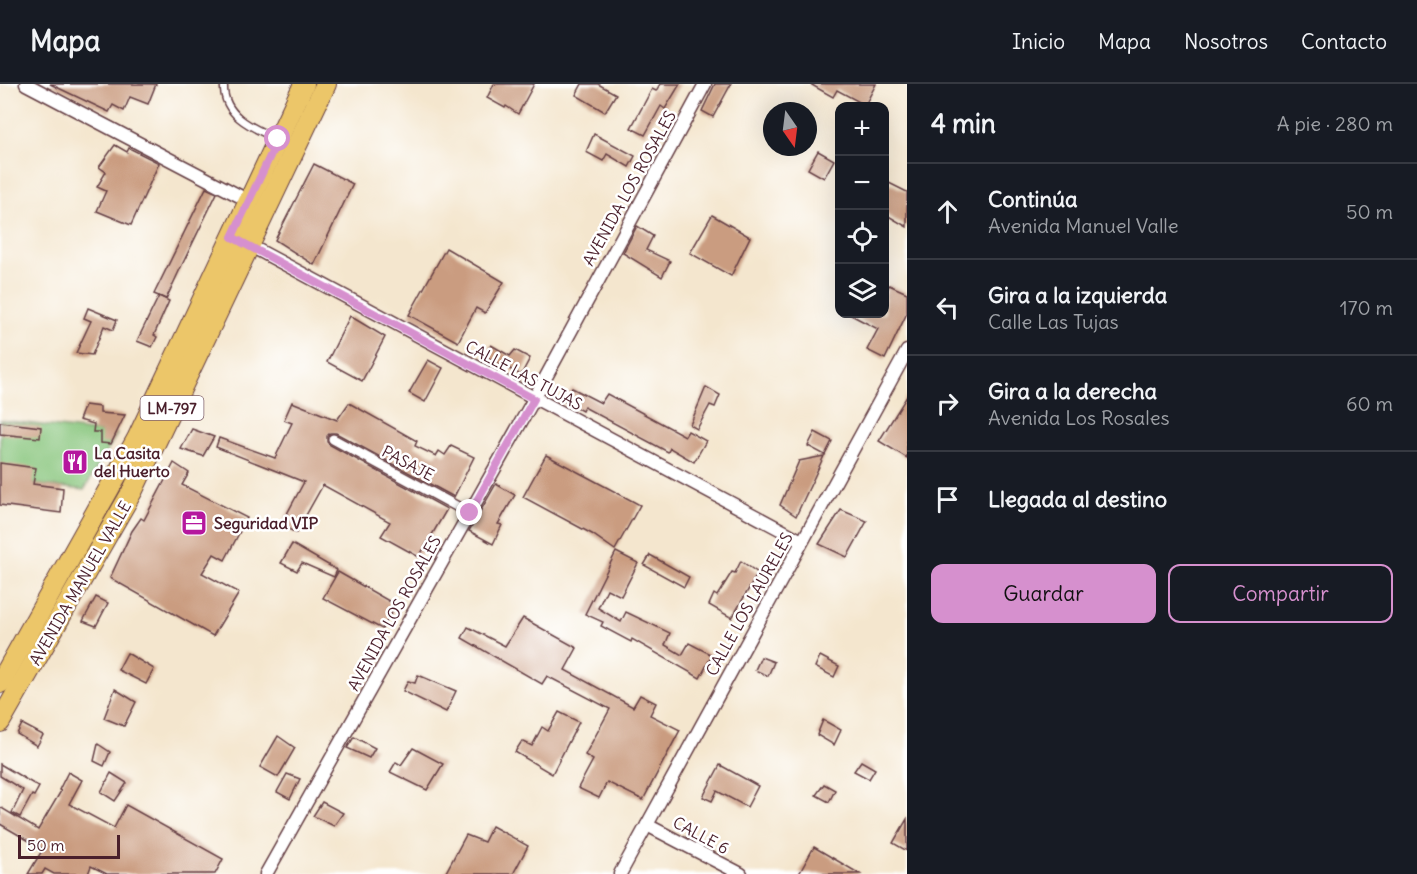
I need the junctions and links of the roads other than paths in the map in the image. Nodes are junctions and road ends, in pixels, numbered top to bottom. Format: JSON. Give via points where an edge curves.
{"nodes":[{"id":1,"x":26,"y":84,"type":"edge"},
{"id":2,"x":224,"y":84,"type":"edge"},
{"id":3,"x":304,"y":84,"type":"edge"},
{"id":4,"x":326,"y":84,"type":"edge"},
{"id":5,"x":705,"y":84,"type":"edge"},
{"id":6,"x":278,"y":139,"type":"junction"},
{"id":7,"x":249,"y":201,"type":"junction"},
{"id":8,"x":241,"y":241,"type":"junction"},
{"id":9,"x":907,"y":351,"type":"edge"},
{"id":10,"x":534,"y":399,"type":"junction"},
{"id":11,"x":333,"y":440,"type":"dead end"},
{"id":12,"x":470,"y":513,"type":"junction"},
{"id":13,"x":802,"y":541,"type":"junction"},
{"id":14,"x":0,"y":683,"type":"edge"},
{"id":15,"x":0,"y":722,"type":"edge"},
{"id":16,"x":646,"y":825,"type":"junction"},
{"id":17,"x":266,"y":874,"type":"edge"},
{"id":18,"x":620,"y":874,"type":"edge"},
{"id":19,"x":741,"y":874,"type":"edge"}],
"edges":[{"from":1,"to":7,"type":"street"},
{"from":2,"to":6,"type":"lane","via":[[231,112]]},
{"from":3,"to":6,"type":"main road","name":"AVENIDA MANUEL VALLE","number":"LM-797"},
{"from":4,"to":8,"type":"main road","name":"AVENIDA MANUEL VALLE","number":"LM-797"},
{"from":5,"to":10,"type":"street","name":"AVENIDA LOS ROSALES"},
{"from":6,"to":7,"type":"main road","name":"AVENIDA MANUEL VALLE","number":"LM-797"},
{"from":7,"to":8,"type":"main road","name":"AVENIDA MANUEL VALLE","number":"LM-797"},
{"from":8,"to":10,"type":"street","name":"CALLE LAS TUJAS"},
{"from":8,"to":14,"type":"main road","name":"AVENIDA MANUEL VALLE","number":"LM-797","via":[[137,439]]},
{"from":8,"to":15,"type":"main road","name":"AVENIDA MANUEL VALLE","number":"LM-797","via":[[133,490]]},
{"from":9,"to":13,"type":"street","name":"CALLE LOS LAURELES"},
{"from":10,"to":12,"type":"street","name":"AVENIDA LOS ROSALES"},
{"from":10,"to":13,"type":"street","name":"CALLE LAS TUJAS"},
{"from":11,"to":12,"type":"street","name":"PASAJE"},
{"from":12,"to":17,"type":"street","name":"AVENIDA LOS ROSALES"},
{"from":13,"to":16,"type":"street","name":"CALLE LOS LAURELES"},
{"from":16,"to":18,"type":"street","name":"CALLE LOS LAURELES"},
{"from":16,"to":19,"type":"street","name":"CALLE 6"}]}
